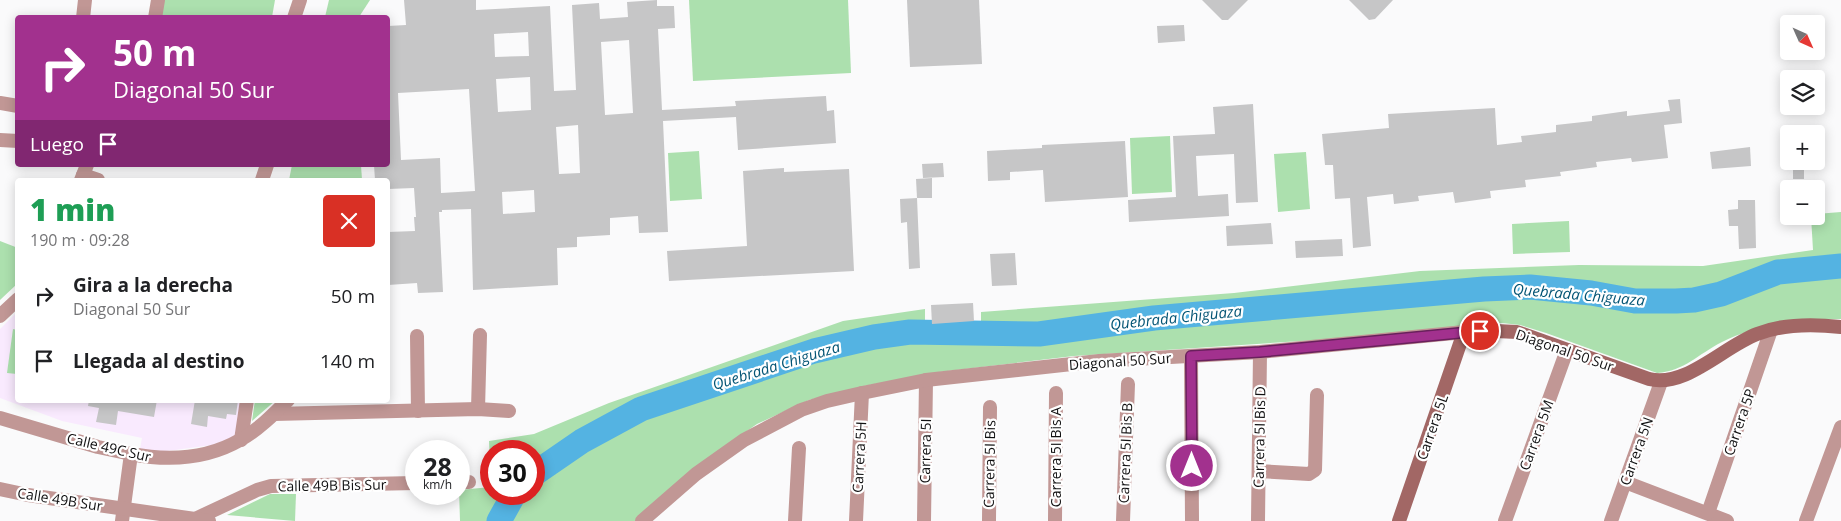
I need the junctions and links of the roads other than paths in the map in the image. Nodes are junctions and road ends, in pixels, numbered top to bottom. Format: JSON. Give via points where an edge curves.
{"nodes":[{"id":1,"x":85,"y":0,"type":"edge"},
{"id":2,"x":158,"y":0,"type":"edge"},
{"id":3,"x":300,"y":0,"type":"edge"},
{"id":4,"x":83,"y":15,"type":"edge"},
{"id":5,"x":156,"y":15,"type":"edge"},
{"id":6,"x":295,"y":15,"type":"edge"},
{"id":7,"x":0,"y":103,"type":"edge"},
{"id":8,"x":15,"y":106,"type":"edge"},
{"id":9,"x":0,"y":140,"type":"edge"},
{"id":10,"x":15,"y":141,"type":"edge"},
{"id":11,"x":15,"y":302,"type":"edge"},
{"id":12,"x":0,"y":316,"type":"edge"},
{"id":13,"x":1841,"y":327,"type":"edge"},
{"id":14,"x":1771,"y":330,"type":"junction"},
{"id":15,"x":1464,"y":332,"type":"junction"},
{"id":16,"x":480,"y":335,"type":"dead end"},
{"id":17,"x":417,"y":336,"type":"dead end"},
{"id":18,"x":1567,"y":350,"type":"junction"},
{"id":19,"x":1260,"y":352,"type":"junction"},
{"id":20,"x":1191,"y":356,"type":"junction"},
{"id":21,"x":926,"y":380,"type":"junction"},
{"id":22,"x":1661,"y":382,"type":"junction"},
{"id":23,"x":1128,"y":384,"type":"dead end"},
{"id":24,"x":862,"y":392,"type":"junction"},
{"id":25,"x":1056,"y":393,"type":"dead end"},
{"id":26,"x":1317,"y":395,"type":"dead end"},
{"id":27,"x":247,"y":403,"type":"edge"},
{"id":28,"x":285,"y":403,"type":"edge"},
{"id":29,"x":357,"y":406,"type":"edge"},
{"id":30,"x":990,"y":408,"type":"dead end"},
{"id":31,"x":478,"y":410,"type":"junction"},
{"id":32,"x":509,"y":410,"type":"dead end"},
{"id":33,"x":418,"y":411,"type":"junction"},
{"id":34,"x":274,"y":414,"type":"junction"},
{"id":35,"x":0,"y":418,"type":"edge"},
{"id":36,"x":1841,"y":427,"type":"edge"},
{"id":37,"x":241,"y":440,"type":"junction"},
{"id":38,"x":799,"y":448,"type":"dead end"},
{"id":39,"x":131,"y":454,"type":"junction"},
{"id":40,"x":1259,"y":471,"type":"junction"},
{"id":41,"x":1625,"y":482,"type":"junction"},
{"id":42,"x":405,"y":483,"type":"edge"},
{"id":43,"x":0,"y":489,"type":"edge"},
{"id":44,"x":1708,"y":513,"type":"junction"},
{"id":45,"x":123,"y":515,"type":"edge"},
{"id":46,"x":202,"y":520,"type":"edge"},
{"id":47,"x":642,"y":521,"type":"edge"},
{"id":48,"x":795,"y":521,"type":"edge"},
{"id":49,"x":856,"y":521,"type":"edge"},
{"id":50,"x":924,"y":521,"type":"edge"},
{"id":51,"x":988,"y":521,"type":"edge"},
{"id":52,"x":1055,"y":521,"type":"edge"},
{"id":53,"x":1123,"y":521,"type":"edge"},
{"id":54,"x":1192,"y":521,"type":"edge"},
{"id":55,"x":1258,"y":521,"type":"edge"},
{"id":56,"x":1399,"y":521,"type":"edge"},
{"id":57,"x":1505,"y":521,"type":"edge"},
{"id":58,"x":1611,"y":521,"type":"edge"},
{"id":59,"x":1727,"y":521,"type":"edge"},
{"id":60,"x":1806,"y":521,"type":"edge"}],
"edges":[{"from":1,"to":4,"type":"street"},
{"from":2,"to":5,"type":"street"},
{"from":3,"to":6,"type":"street"},
{"from":7,"to":8,"type":"street"},
{"from":9,"to":10,"type":"street"},
{"from":11,"to":12,"type":"street"},
{"from":13,"to":14,"type":"main road","via":[[1813,325]]},
{"from":14,"to":22,"type":"main road","via":[[1748,338],[1687,374]]},
{"from":14,"to":44,"type":"street","name":"Carrera 5P"},
{"from":15,"to":18,"type":"main road","name":"Diagonal 50 Sur","via":[[1517,332]]},
{"from":15,"to":19,"type":"street","name":"Diagonal 50 Sur"},
{"from":15,"to":56,"type":"main road","name":"Carrera 5L"},
{"from":16,"to":31,"type":"street"},
{"from":17,"to":33,"type":"street"},
{"from":18,"to":22,"type":"main road","name":"Diagonal 50 Sur"},
{"from":18,"to":57,"type":"street","name":"Carrera 5M"},
{"from":19,"to":20,"type":"street","name":"Diagonal 50 Sur"},
{"from":19,"to":40,"type":"street","name":"Carrera 5I Bis D"},
{"from":20,"to":21,"type":"street","name":"Diagonal 50 Sur","via":[[1099,361]]},
{"from":20,"to":54,"type":"street"},
{"from":21,"to":24,"type":"street","name":"Diagonal 50 Sur"},
{"from":21,"to":50,"type":"street","name":"Carrera 5I"},
{"from":22,"to":41,"type":"street","name":"Carrera 5N"},
{"from":23,"to":53,"type":"street","name":"Carrera 5I Bis B"},
{"from":24,"to":47,"type":"street","name":"Diagonal 50 Sur","via":[[801,410],[744,440],[696,474]]},
{"from":24,"to":49,"type":"street","name":"Carrera 5H"},
{"from":25,"to":52,"type":"street","name":"Carrera 5I Bis A"},
{"from":26,"to":40,"type":"street","via":[[1315,470],[1309,474]]},
{"from":27,"to":37,"type":"street"},
{"from":28,"to":34,"type":"street","name":"Calle 49C Sur"},
{"from":29,"to":33,"type":"street"},
{"from":29,"to":34,"type":"street"},
{"from":30,"to":51,"type":"street","name":"Carrera 5I Bis"},
{"from":31,"to":32,"type":"street"},
{"from":31,"to":33,"type":"street"},
{"from":34,"to":37,"type":"street","name":"Calle 49C Sur"},
{"from":35,"to":39,"type":"street","name":"Calle 49C Sur"},
{"from":36,"to":60,"type":"street"},
{"from":37,"to":39,"type":"street","name":"Calle 49C Sur","via":[[191,456],[166,459]]},
{"from":38,"to":48,"type":"street"},
{"from":39,"to":45,"type":"street"},
{"from":40,"to":55,"type":"street","name":"Carrera 5I Bis D"},
{"from":41,"to":44,"type":"street"},
{"from":41,"to":58,"type":"street","name":"Carrera 5N"},
{"from":42,"to":46,"type":"street","name":"Calle 49B Bis Sur","via":[[271,486],[257,490]]},
{"from":43,"to":45,"type":"street","name":"Calle 49B Sur"},
{"from":44,"to":59,"type":"street"},
{"from":45,"to":46,"type":"street","name":"Calle 49B Sur"}]}
